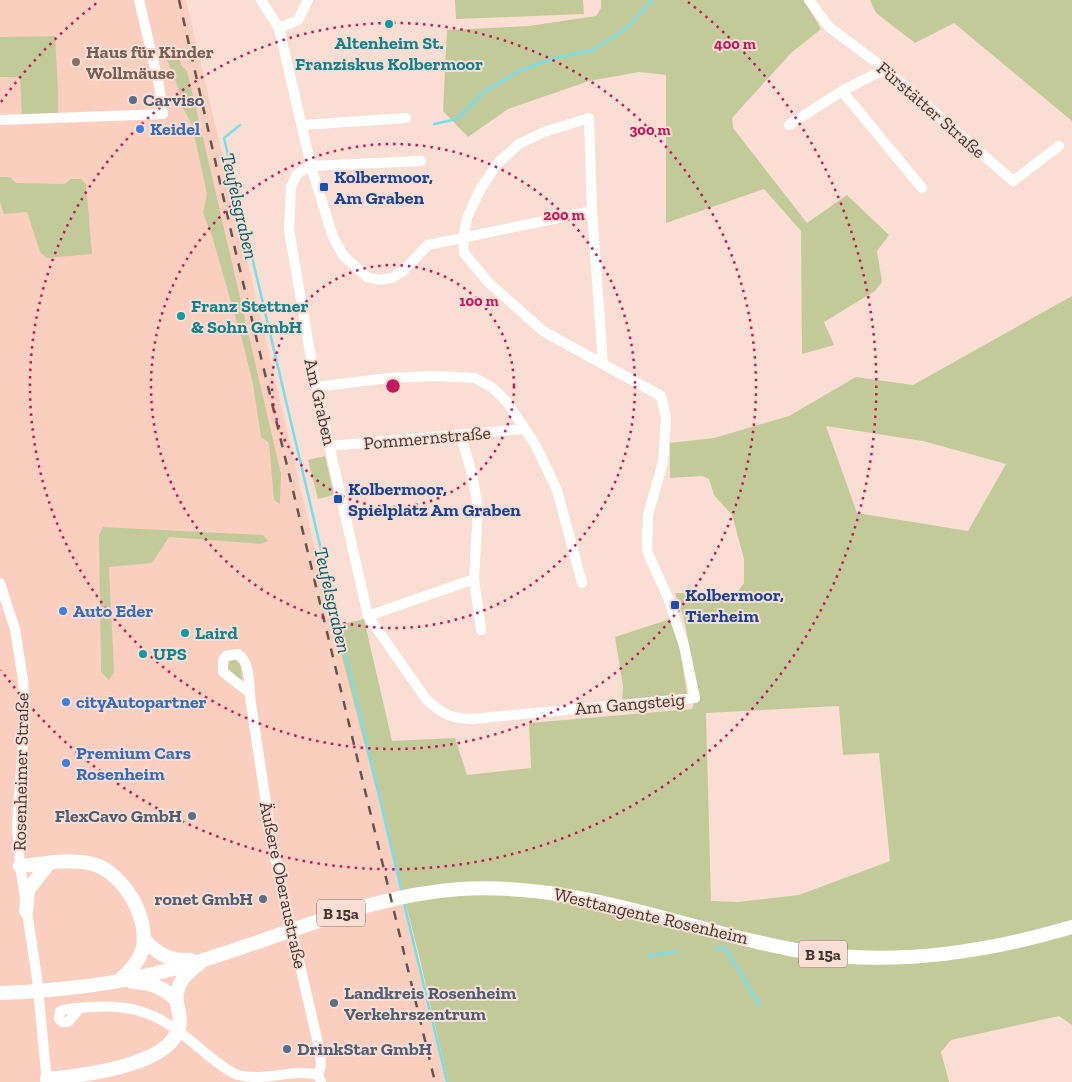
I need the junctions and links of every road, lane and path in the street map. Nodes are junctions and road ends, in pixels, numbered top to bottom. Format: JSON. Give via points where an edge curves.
{"nodes":[{"id":1,"x":139,"y":0,"type":"edge"},
{"id":2,"x":261,"y":0,"type":"edge"},
{"id":3,"x":308,"y":0,"type":"edge"},
{"id":4,"x":809,"y":0,"type":"edge"},
{"id":5,"x":279,"y":28,"type":"junction"},
{"id":6,"x":886,"y":69,"type":"junction"},
{"id":7,"x":842,"y":91,"type":"junction"},
{"id":8,"x":406,"y":118,"type":"dead end"},
{"id":9,"x":0,"y":120,"type":"edge"},
{"id":10,"x":302,"y":125,"type":"junction"},
{"id":11,"x":789,"y":125,"type":"dead end"},
{"id":12,"x":1059,"y":146,"type":"dead end"},
{"id":13,"x":421,"y":161,"type":"dead end"},
{"id":14,"x":311,"y":166,"type":"junction"},
{"id":15,"x":922,"y":188,"type":"dead end"},
{"id":16,"x":592,"y":211,"type":"junction"},
{"id":17,"x":463,"y":240,"type":"junction"},
{"id":18,"x":602,"y":364,"type":"junction"},
{"id":19,"x":316,"y":387,"type":"junction"},
{"id":20,"x":523,"y":430,"type":"junction"},
{"id":21,"x":460,"y":436,"type":"junction"},
{"id":22,"x":330,"y":446,"type":"junction"},
{"id":23,"x":474,"y":579,"type":"junction"},
{"id":24,"x":0,"y":583,"type":"edge"},
{"id":25,"x":582,"y":583,"type":"dead end"},
{"id":26,"x":368,"y":616,"type":"junction"},
{"id":27,"x":481,"y":630,"type":"dead end"},
{"id":28,"x":250,"y":693,"type":"dead end"},
{"id":29,"x":49,"y":863,"type":"junction"},
{"id":30,"x":20,"y":866,"type":"junction"},
{"id":31,"x":26,"y":910,"type":"junction"},
{"id":32,"x":1072,"y":926,"type":"edge"},
{"id":33,"x":144,"y":939,"type":"junction"},
{"id":34,"x":207,"y":959,"type":"junction"},
{"id":35,"x":119,"y":982,"type":"junction"},
{"id":36,"x":0,"y":993,"type":"edge"},
{"id":37,"x":177,"y":1001,"type":"junction"},
{"id":38,"x":80,"y":1008,"type":"dead end"},
{"id":39,"x":319,"y":1078,"type":"edge"},
{"id":40,"x":76,"y":1079,"type":"edge"},
{"id":41,"x":47,"y":1080,"type":"edge"}],
"edges":[{"from":1,"to":9,"type":"street","via":[[163,114]]},
{"from":2,"to":5,"type":"street"},
{"from":3,"to":5,"type":"street","via":[[298,20]]},
{"from":4,"to":6,"type":"street","name":"Fürstätter Straße","via":[[829,27]]},
{"from":5,"to":10,"type":"street"},
{"from":6,"to":7,"type":"street"},
{"from":6,"to":12,"type":"street","name":"Fürstätter Straße","via":[[1013,181]]},
{"from":7,"to":11,"type":"street"},
{"from":7,"to":15,"type":"street"},
{"from":8,"to":10,"type":"street"},
{"from":10,"to":14,"type":"street"},
{"from":13,"to":14,"type":"street"},
{"from":14,"to":17,"type":"street","via":[[333,237],[343,255],[367,277],[379,280],[392,278],[428,246]]},
{"from":14,"to":19,"type":"street","name":"Am Graben","via":[[297,174],[291,187],[289,230]]},
{"from":16,"to":17,"type":"street"},
{"from":16,"to":17,"type":"street","via":[[589,118],[518,144],[497,164],[467,218]]},
{"from":16,"to":18,"type":"street"},
{"from":17,"to":18,"type":"street","via":[[464,253],[489,283],[543,331]]},
{"from":18,"to":26,"type":"street","name":"Am Gangsteig","via":[[661,396],[666,418],[663,462],[648,515],[647,551],[668,598],[684,646],[694,698],[454,718],[426,699]]},
{"from":19,"to":20,"type":"street","via":[[388,378],[475,378],[493,388],[508,403]]},
{"from":19,"to":22,"type":"street","name":"Am Graben"},
{"from":20,"to":21,"type":"street","name":"Pommernstraße"},
{"from":20,"to":25,"type":"street","via":[[536,446],[557,490]]},
{"from":21,"to":22,"type":"street","name":"Pommernstraße"},
{"from":21,"to":23,"type":"street","via":[[478,508]]},
{"from":22,"to":26,"type":"street","name":"Am Graben"},
{"from":23,"to":26,"type":"street"},
{"from":23,"to":27,"type":"street"},
{"from":24,"to":30,"type":"street","name":"Rosenheimer Straße","via":[[15,629],[23,680],[25,711],[17,806]]},
{"from":28,"to":39,"type":"street","name":"Äußere Oberaustraße","via":[[273,849],[320,1052]]},
{"from":29,"to":30,"type":"highway"},
{"from":29,"to":31,"type":"highway","via":[[28,890]]},
{"from":29,"to":33,"type":"highway","via":[[80,862],[107,870],[125,886],[135,905]]},
{"from":30,"to":31,"type":"street","name":"Rosenheimer Straße"},
{"from":31,"to":41,"type":"street","name":"Rosenheimer Straße","via":[[37,978]]},
{"from":32,"to":34,"type":"highway","name":"Westtangente Rosenheim","number":"B 15a","via":[[1026,941],[941,955],[856,958],[801,951],[726,935],[590,898],[542,890],[479,888],[415,895],[367,906]]},
{"from":33,"to":34,"type":"highway","via":[[152,949],[173,960]]},
{"from":33,"to":35,"type":"highway","via":[[137,961]]},
{"from":34,"to":35,"type":"highway","name":"Westtangente Rosenheim","number":"B 15a"},
{"from":34,"to":37,"type":"highway","via":[[183,979]]},
{"from":35,"to":36,"type":"highway","name":"Westtangente Rosenheim","number":"B 15a","via":[[64,990]]},
{"from":35,"to":37,"type":"highway","via":[[157,986],[168,991]]},
{"from":37,"to":40,"type":"highway","via":[[177,1034],[165,1047],[145,1058]]},
{"from":38,"to":39,"type":"street","via":[[122,1007],[156,1015],[238,1076],[262,1079],[310,1073]]},
{"from":40,"to":41,"type":"highway"}]}
